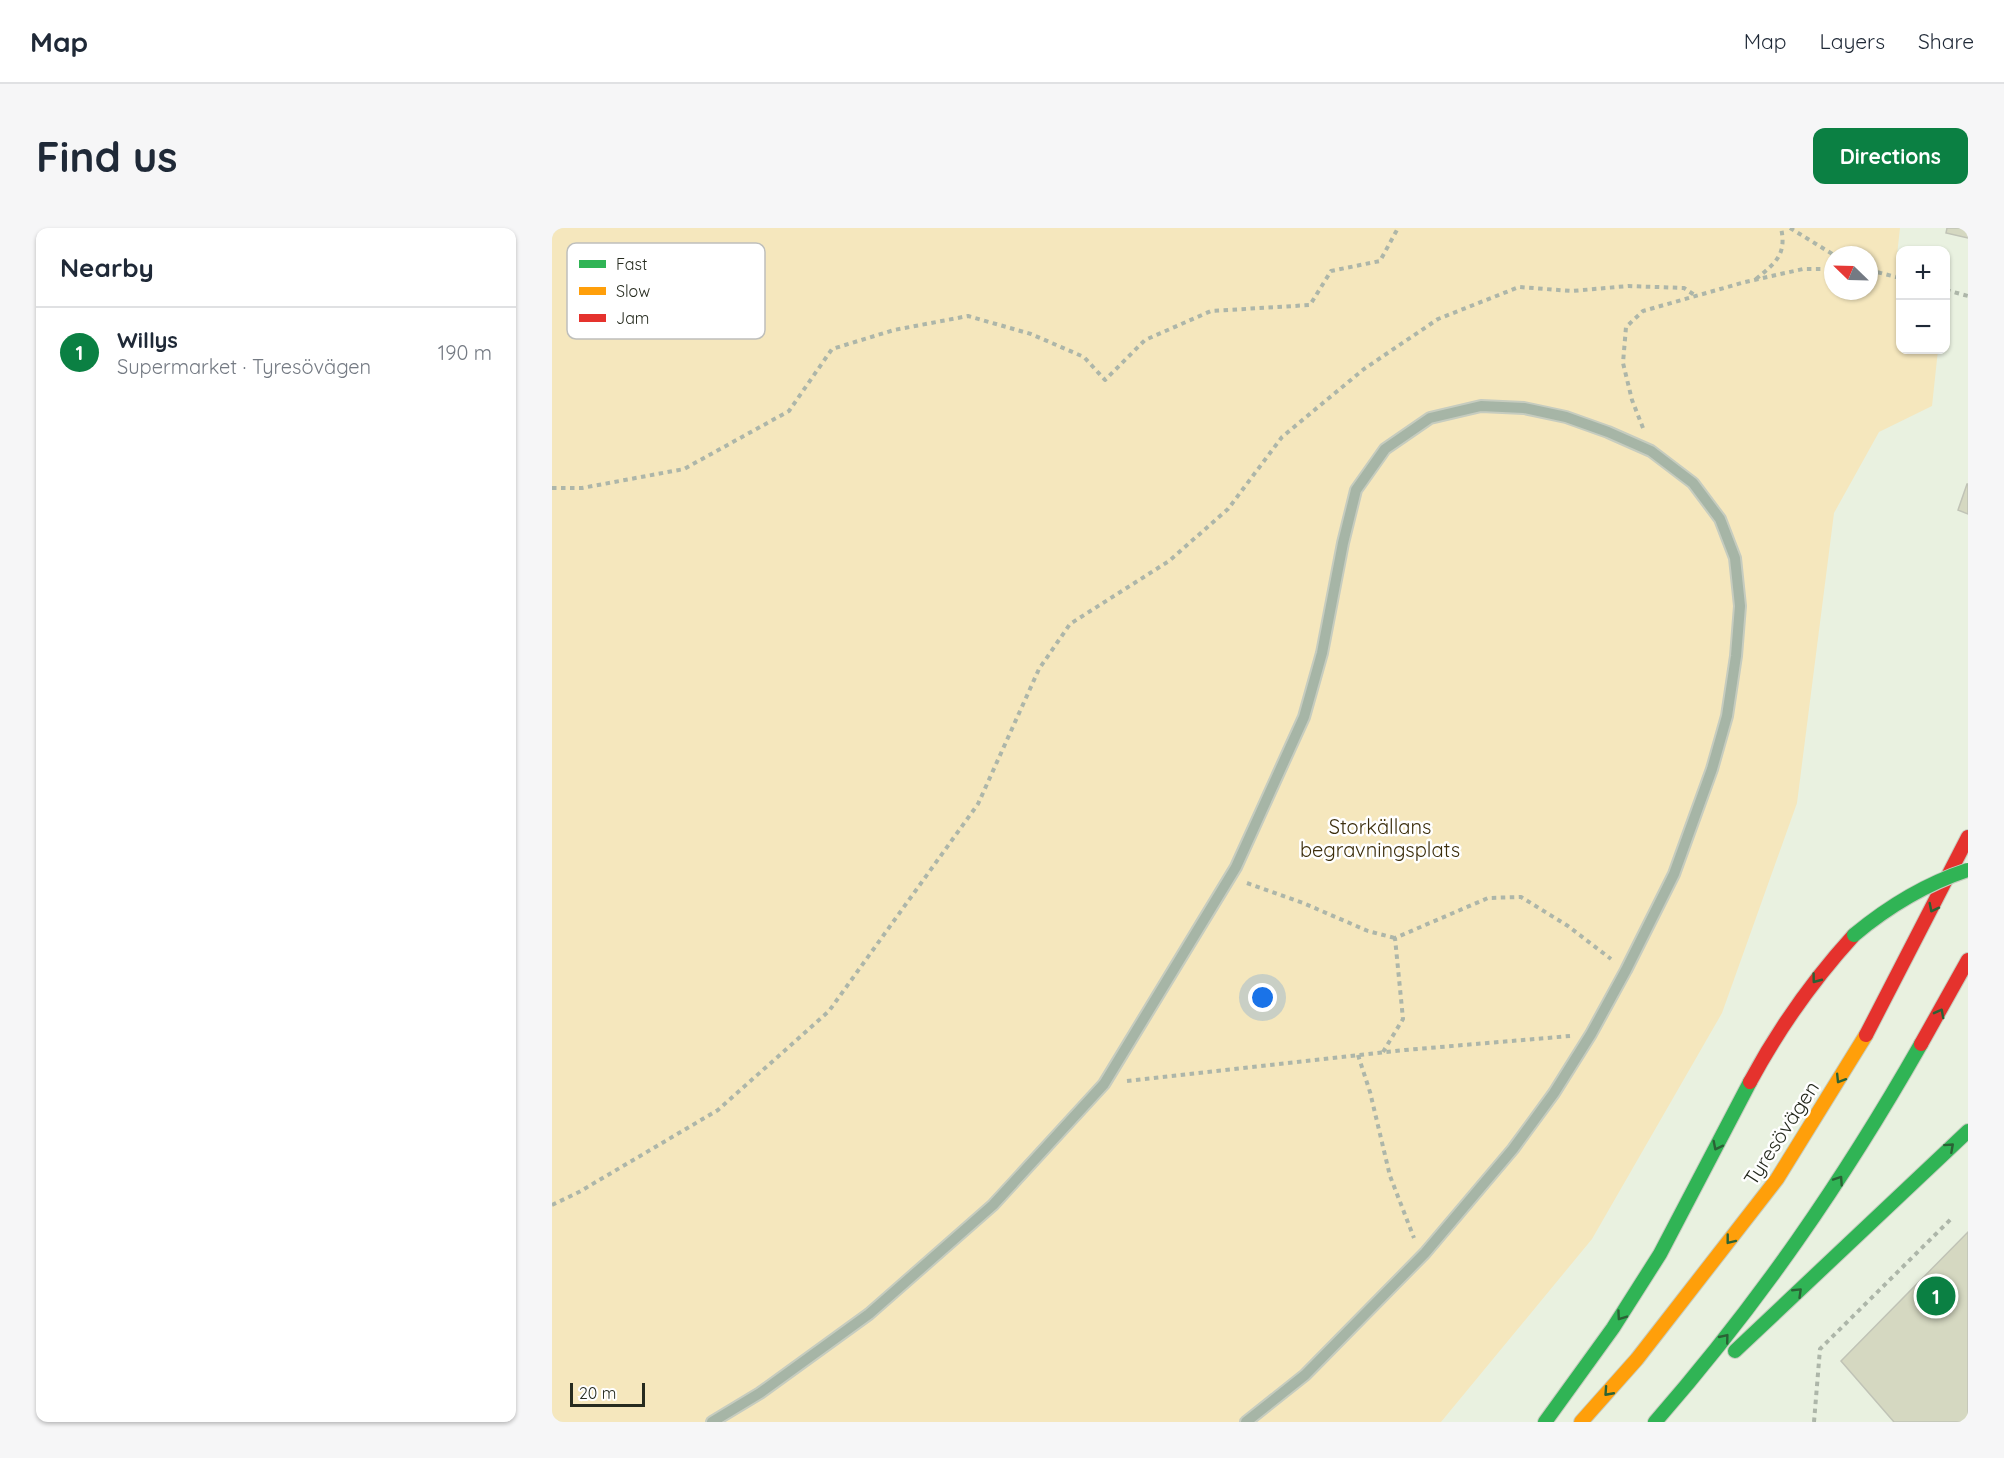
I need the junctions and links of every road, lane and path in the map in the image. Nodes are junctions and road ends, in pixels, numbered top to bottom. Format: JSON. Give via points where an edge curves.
{"nodes":[{"id":1,"x":1398,"y":228,"type":"edge"},
{"id":2,"x":1781,"y":228,"type":"edge"},
{"id":3,"x":1790,"y":228,"type":"edge"},
{"id":4,"x":1824,"y":249,"type":"edge"},
{"id":5,"x":1824,"y":269,"type":"edge"},
{"id":6,"x":1878,"y":272,"type":"edge"},
{"id":7,"x":1896,"y":277,"type":"edge"},
{"id":8,"x":1756,"y":279,"type":"junction"},
{"id":9,"x":1950,"y":291,"type":"edge"},
{"id":10,"x":1696,"y":296,"type":"junction"},
{"id":11,"x":1968,"y":296,"type":"edge"},
{"id":12,"x":1651,"y":451,"type":"junction"},
{"id":13,"x":552,"y":488,"type":"edge"},
{"id":14,"x":1968,"y":837,"type":"edge"},
{"id":15,"x":1968,"y":870,"type":"edge"},
{"id":16,"x":1230,"y":877,"type":"junction"},
{"id":17,"x":1395,"y":938,"type":"junction"},
{"id":18,"x":1968,"y":960,"type":"edge"},
{"id":19,"x":1626,"y":970,"type":"junction"},
{"id":20,"x":1592,"y":1034,"type":"junction"},
{"id":21,"x":1383,"y":1053,"type":"junction"},
{"id":22,"x":1358,"y":1055,"type":"junction"},
{"id":23,"x":1104,"y":1084,"type":"junction"},
{"id":24,"x":1968,"y":1131,"type":"edge"},
{"id":25,"x":552,"y":1205,"type":"edge"},
{"id":26,"x":1953,"y":1217,"type":"dead end"},
{"id":27,"x":1425,"y":1253,"type":"junction"},
{"id":28,"x":1658,"y":1419,"type":"edge"},
{"id":29,"x":712,"y":1422,"type":"edge"},
{"id":30,"x":1246,"y":1422,"type":"edge"},
{"id":31,"x":1545,"y":1422,"type":"edge"},
{"id":32,"x":1581,"y":1422,"type":"edge"},
{"id":33,"x":1814,"y":1422,"type":"edge"}],
"edges":[{"from":1,"to":13,"type":"path","via":[[1380,261],[1331,271],[1310,305],[1211,311],[1145,340],[1105,380],[1084,357],[1031,334],[968,316],[894,330],[832,349],[789,411],[684,469],[582,488]]},
{"from":2,"to":8,"type":"path","via":[[1784,240],[1780,257]]},
{"from":3,"to":4,"type":"path"},
{"from":5,"to":8,"type":"path","via":[[1803,269]]},
{"from":6,"to":7,"type":"path"},
{"from":8,"to":10,"type":"path"},
{"from":9,"to":11,"type":"path"},
{"from":10,"to":12,"type":"path","via":[[1643,311],[1626,327],[1623,363]]},
{"from":10,"to":25,"type":"path","via":[[1684,288],[1628,286],[1572,291],[1519,287],[1438,319],[1364,369],[1282,437],[1228,509],[1169,561],[1070,624],[1039,669],[978,804],[829,1011],[718,1110]]},
{"from":12,"to":16,"type":"lane","via":[[1566,417],[1524,408],[1480,406],[1430,418],[1385,449],[1356,489],[1322,653],[1304,717]]},
{"from":12,"to":19,"type":"lane","via":[[1693,483],[1720,519],[1735,558],[1740,606],[1726,716],[1712,770],[1674,874]]},
{"from":14,"to":32,"type":"highway","name":"Tyresövägen","one_way":true,"via":[[1869,1032],[1777,1179],[1637,1359]]},
{"from":15,"to":31,"type":"highway","one_way":true,"bridge":true,"via":[[1948,876],[1881,912],[1822,971],[1750,1081],[1638,1292]]},
{"from":16,"to":17,"type":"path"},
{"from":16,"to":23,"type":"lane"},
{"from":17,"to":19,"type":"path","via":[[1488,898],[1521,897],[1568,926]]},
{"from":17,"to":21,"type":"path","via":[[1403,1019]]},
{"from":28,"to":18,"type":"highway","one_way":true,"via":[[1741,1319],[1822,1206],[1922,1046]]},
{"from":19,"to":20,"type":"lane"},
{"from":20,"to":21,"type":"path"},
{"from":20,"to":27,"type":"lane","via":[[1513,1149]]},
{"from":21,"to":22,"type":"path"},
{"from":22,"to":23,"type":"path"},
{"from":22,"to":27,"type":"path","via":[[1390,1176],[1415,1239]]},
{"from":23,"to":29,"type":"lane","via":[[993,1204],[869,1314],[760,1393]]},
{"from":28,"to":24,"type":"highway","one_way":true},
{"from":26,"to":33,"type":"path","via":[[1820,1349]]},
{"from":27,"to":30,"type":"lane","via":[[1305,1376]]}]}
